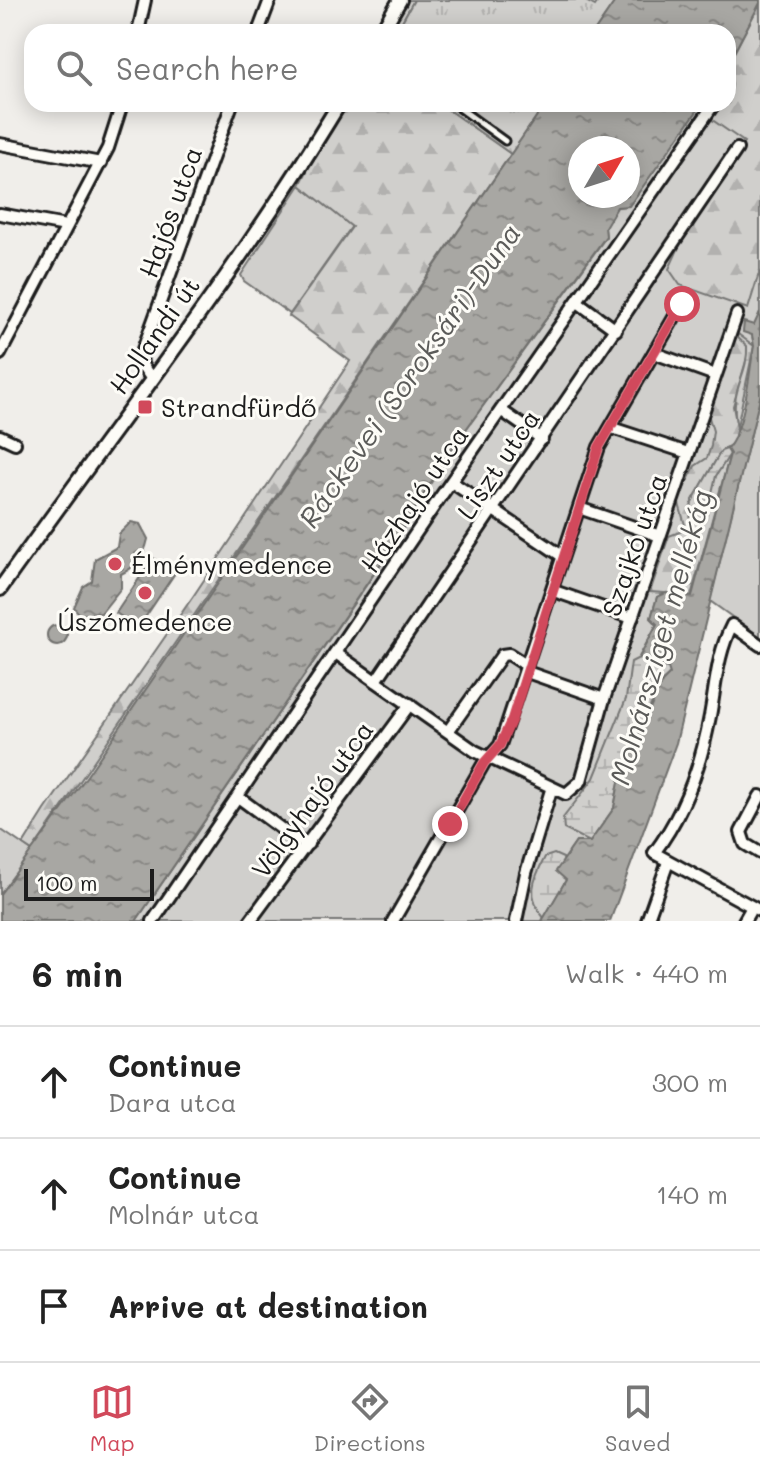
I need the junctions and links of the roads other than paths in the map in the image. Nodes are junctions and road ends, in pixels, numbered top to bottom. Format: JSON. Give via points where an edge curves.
{"nodes":[{"id":1,"x":145,"y":0,"type":"edge"},
{"id":2,"x":270,"y":0,"type":"edge"},
{"id":3,"x":400,"y":0,"type":"edge"},
{"id":4,"x":140,"y":24,"type":"edge"},
{"id":5,"x":261,"y":24,"type":"edge"},
{"id":6,"x":386,"y":24,"type":"edge"},
{"id":7,"x":119,"y":112,"type":"edge"},
{"id":8,"x":229,"y":112,"type":"edge"},
{"id":9,"x":334,"y":112,"type":"edge"},
{"id":10,"x":465,"y":112,"type":"edge"},
{"id":11,"x":709,"y":112,"type":"edge"},
{"id":12,"x":505,"y":141,"type":"dead end"},
{"id":13,"x":0,"y":144,"type":"edge"},
{"id":14,"x":737,"y":149,"type":"dead end"},
{"id":15,"x":101,"y":163,"type":"junction"},
{"id":16,"x":0,"y":214,"type":"edge"},
{"id":17,"x":66,"y":226,"type":"junction"},
{"id":18,"x":579,"y":303,"type":"junction"},
{"id":19,"x":682,"y":304,"type":"dead end"},
{"id":20,"x":737,"y":314,"type":"dead end"},
{"id":21,"x":616,"y":330,"type":"junction"},
{"id":22,"x":654,"y":353,"type":"junction"},
{"id":23,"x":0,"y":354,"type":"edge"},
{"id":24,"x":715,"y":375,"type":"junction"},
{"id":25,"x":151,"y":378,"type":"junction"},
{"id":26,"x":502,"y":411,"type":"junction"},
{"id":27,"x":612,"y":428,"type":"junction"},
{"id":28,"x":0,"y":436,"type":"edge"},
{"id":29,"x":542,"y":439,"type":"junction"},
{"id":30,"x":15,"y":443,"type":"dead end"},
{"id":31,"x":688,"y":453,"type":"junction"},
{"id":32,"x":453,"y":483,"type":"junction"},
{"id":33,"x":579,"y":508,"type":"junction"},
{"id":34,"x":494,"y":510,"type":"junction"},
{"id":35,"x":660,"y":536,"type":"junction"},
{"id":36,"x":562,"y":556,"type":"junction"},
{"id":37,"x":0,"y":589,"type":"edge"},
{"id":38,"x":554,"y":591,"type":"junction"},
{"id":39,"x":632,"y":618,"type":"junction"},
{"id":40,"x":760,"y":645,"type":"edge"},
{"id":41,"x":337,"y":654,"type":"junction"},
{"id":42,"x":526,"y":669,"type":"junction"},
{"id":43,"x":376,"y":681,"type":"junction"},
{"id":44,"x":604,"y":699,"type":"junction"},
{"id":45,"x":410,"y":704,"type":"junction"},
{"id":46,"x":449,"y":730,"type":"junction"},
{"id":47,"x":489,"y":757,"type":"junction"},
{"id":48,"x":551,"y":790,"type":"junction"},
{"id":49,"x":760,"y":796,"type":"edge"},
{"id":50,"x":238,"y":797,"type":"junction"},
{"id":51,"x":308,"y":844,"type":"junction"},
{"id":52,"x":760,"y":853,"type":"edge"},
{"id":53,"x":668,"y":862,"type":"junction"},
{"id":54,"x":756,"y":909,"type":"edge"},
{"id":55,"x":153,"y":921,"type":"edge"},
{"id":56,"x":250,"y":921,"type":"edge"},
{"id":57,"x":393,"y":921,"type":"edge"},
{"id":58,"x":516,"y":921,"type":"edge"},
{"id":59,"x":647,"y":921,"type":"edge"},
{"id":60,"x":744,"y":921,"type":"edge"}],
"edges":[{"from":1,"to":4,"type":"street"},
{"from":2,"to":5,"type":"street"},
{"from":3,"to":6,"type":"street"},
{"from":7,"to":15,"type":"street"},
{"from":8,"to":25,"type":"street","name":"Hajós utca","via":[[141,355]]},
{"from":9,"to":25,"type":"street","name":"Hollandi út"},
{"from":10,"to":12,"type":"lane"},
{"from":11,"to":18,"type":"street","name":"Házhajó utca"},
{"from":13,"to":15,"type":"street"},
{"from":14,"to":21,"type":"street","name":"Liszt utca"},
{"from":15,"to":17,"type":"street"},
{"from":16,"to":17,"type":"street"},
{"from":17,"to":23,"type":"street"},
{"from":18,"to":21,"type":"street"},
{"from":18,"to":26,"type":"street","name":"Házhajó utca"},
{"from":19,"to":22,"type":"street"},
{"from":20,"to":24,"type":"street","name":"Szajkó utca"},
{"from":21,"to":29,"type":"street","name":"Liszt utca"},
{"from":22,"to":24,"type":"street"},
{"from":22,"to":27,"type":"street"},
{"from":24,"to":31,"type":"street","name":"Szajkó utca"},
{"from":25,"to":37,"type":"street","name":"Hollandi út"},
{"from":26,"to":29,"type":"street"},
{"from":26,"to":32,"type":"street","name":"Házhajó utca"},
{"from":27,"to":31,"type":"street"},
{"from":27,"to":33,"type":"street","via":[[599,447]]},
{"from":28,"to":30,"type":"street"},
{"from":29,"to":34,"type":"street","name":"Liszt utca"},
{"from":31,"to":35,"type":"street","name":"Szajkó utca"},
{"from":32,"to":34,"type":"street"},
{"from":32,"to":41,"type":"street","name":"Házhajó utca"},
{"from":33,"to":35,"type":"street"},
{"from":33,"to":36,"type":"street"},
{"from":34,"to":36,"type":"street"},
{"from":34,"to":43,"type":"street","name":"Liszt utca"},
{"from":35,"to":39,"type":"street","name":"Szajkó utca"},
{"from":36,"to":38,"type":"street"},
{"from":38,"to":39,"type":"street"},
{"from":38,"to":42,"type":"street"},
{"from":39,"to":44,"type":"street","name":"Szajkó utca"},
{"from":40,"to":53,"type":"street","via":[[732,625],[717,664],[710,720],[691,790],[654,853]]},
{"from":41,"to":43,"type":"street"},
{"from":41,"to":50,"type":"street","name":"Házhajó utca"},
{"from":42,"to":44,"type":"street"},
{"from":42,"to":46,"type":"street","via":[[509,654],[502,655]]},
{"from":42,"to":47,"type":"street","via":[[512,719]]},
{"from":43,"to":45,"type":"street"},
{"from":44,"to":48,"type":"street","name":"Szajkó utca","via":[[581,781],[566,794]]},
{"from":45,"to":46,"type":"street"},
{"from":45,"to":51,"type":"street","name":"Völgyhajó utca"},
{"from":46,"to":47,"type":"street"},
{"from":47,"to":48,"type":"street"},
{"from":47,"to":57,"type":"street"},
{"from":48,"to":58,"type":"street"},
{"from":49,"to":52,"type":"street","via":[[741,832],[745,844]]},
{"from":50,"to":51,"type":"street"},
{"from":50,"to":55,"type":"street","name":"Házhajó utca"},
{"from":51,"to":56,"type":"street","name":"Völgyhajó utca"},
{"from":53,"to":54,"type":"street"},
{"from":53,"to":59,"type":"street"},
{"from":54,"to":60,"type":"street"}]}
